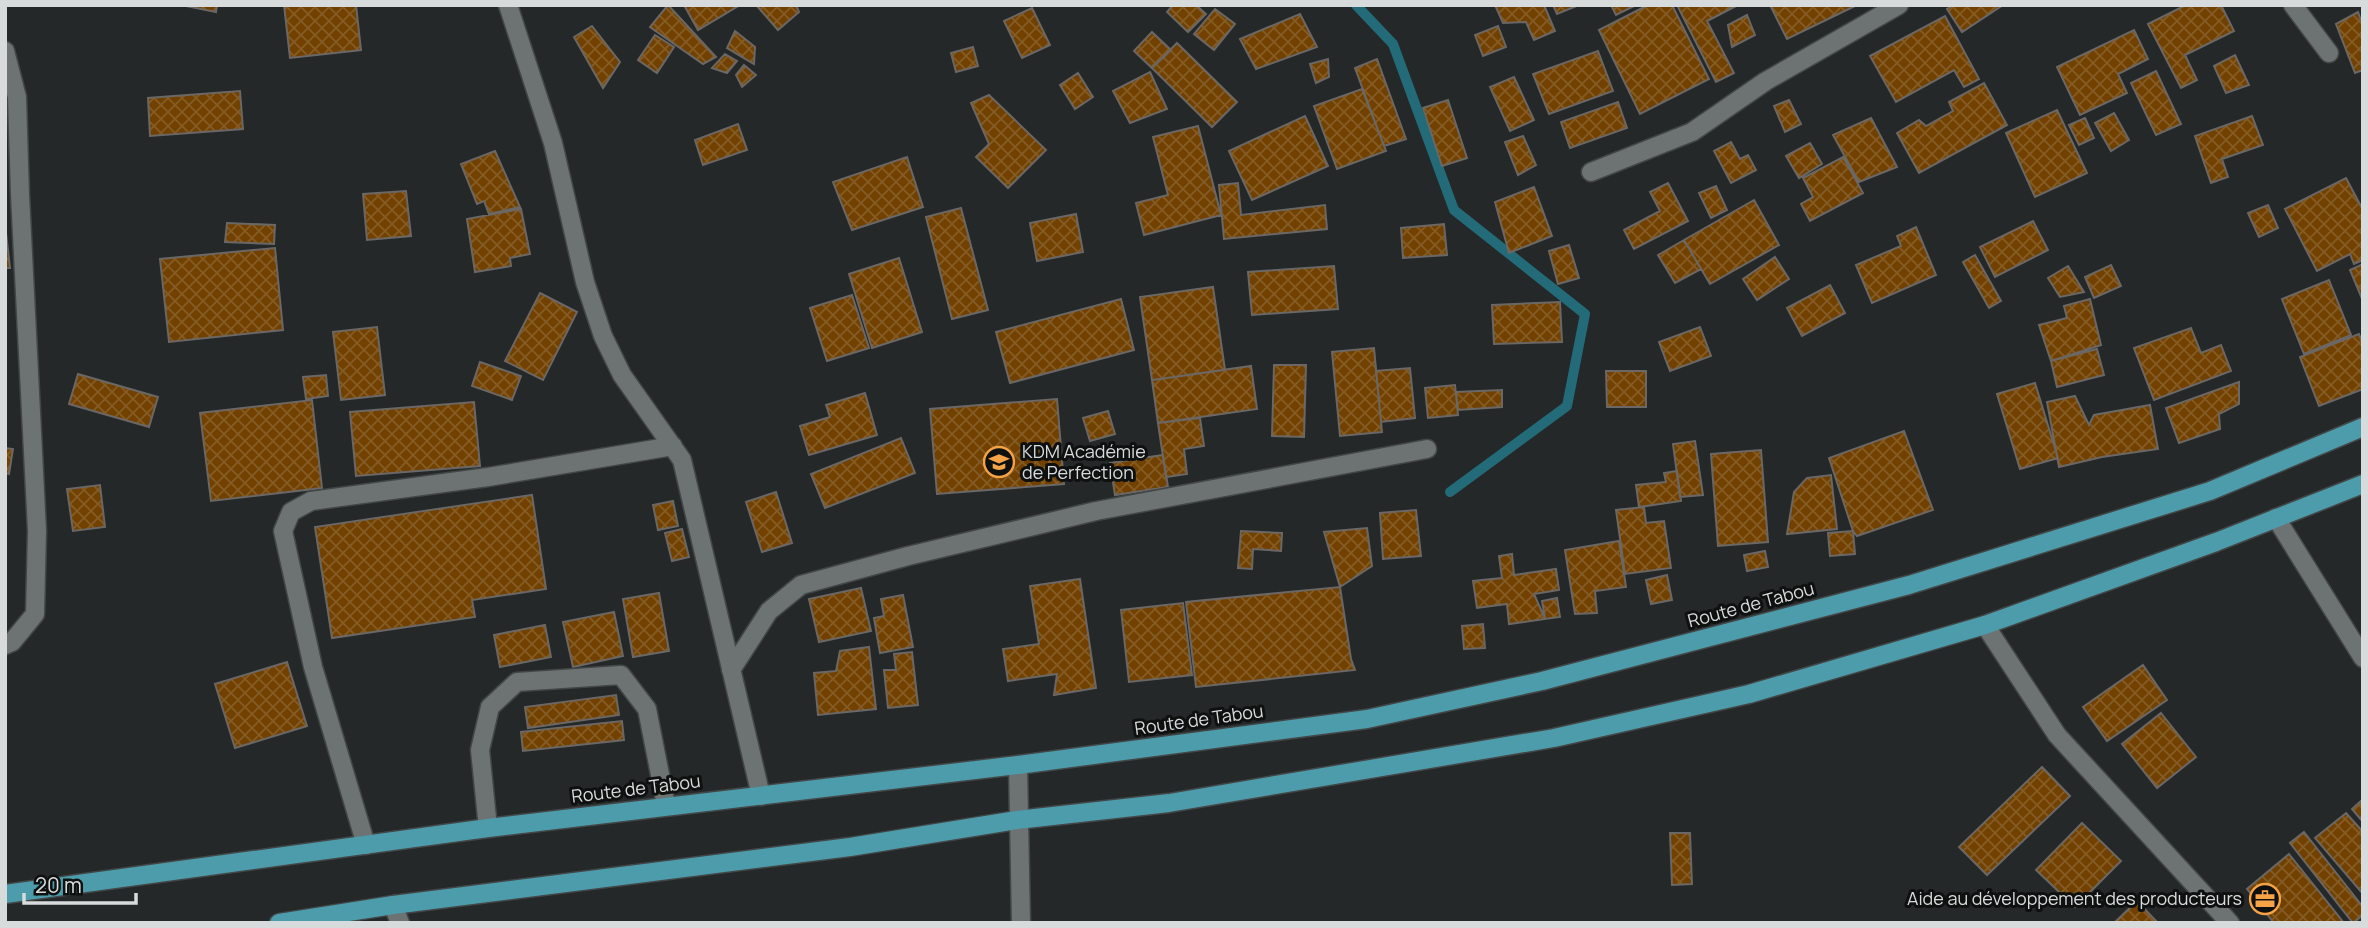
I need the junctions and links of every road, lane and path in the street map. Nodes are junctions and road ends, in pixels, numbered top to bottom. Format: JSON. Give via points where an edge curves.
{"nodes":[{"id":1,"x":508,"y":5,"type":"edge"},
{"id":2,"x":1899,"y":5,"type":"edge"},
{"id":3,"x":2293,"y":5,"type":"edge"},
{"id":4,"x":5,"y":51,"type":"edge"},
{"id":5,"x":2329,"y":53,"type":"dead end"},
{"id":6,"x":1591,"y":172,"type":"dead end"},
{"id":7,"x":2363,"y":426,"type":"edge"},
{"id":8,"x":673,"y":446,"type":"junction"},
{"id":9,"x":1427,"y":449,"type":"dead end"},
{"id":10,"x":2363,"y":484,"type":"edge"},
{"id":11,"x":2276,"y":518,"type":"junction"},
{"id":12,"x":1985,"y":625,"type":"junction"},
{"id":13,"x":5,"y":645,"type":"edge"},
{"id":14,"x":2363,"y":658,"type":"edge"},
{"id":15,"x":731,"y":670,"type":"junction"},
{"id":16,"x":1018,"y":765,"type":"junction"},
{"id":17,"x":761,"y":796,"type":"junction"},
{"id":18,"x":666,"y":805,"type":"junction"},
{"id":19,"x":1017,"y":820,"type":"junction"},
{"id":20,"x":488,"y":828,"type":"junction"},
{"id":21,"x":366,"y":845,"type":"junction"},
{"id":22,"x":5,"y":894,"type":"edge"},
{"id":23,"x":393,"y":905,"type":"junction"},
{"id":24,"x":279,"y":923,"type":"edge"},
{"id":25,"x":400,"y":923,"type":"edge"},
{"id":26,"x":1021,"y":923,"type":"edge"},
{"id":27,"x":2230,"y":923,"type":"edge"}],
"edges":[{"from":1,"to":8,"type":"street","via":[[553,143],[585,282],[603,336],[622,375]]},
{"from":2,"to":6,"type":"street","via":[[1766,81],[1692,132]]},
{"from":3,"to":5,"type":"street"},
{"from":4,"to":13,"type":"street","via":[[17,97],[37,531],[35,614]]},
{"from":7,"to":16,"type":"main road","name":"Route de Tabou","via":[[2210,491],[1922,581],[1542,681],[1367,719]]},
{"from":8,"to":15,"type":"street","via":[[682,460]]},
{"from":8,"to":21,"type":"street","via":[[311,501],[291,512],[283,531],[313,667]]},
{"from":9,"to":15,"type":"street","via":[[1096,511],[801,585],[769,611]]},
{"from":10,"to":11,"type":"main road"},
{"from":11,"to":12,"type":"main road"},
{"from":11,"to":14,"type":"street"},
{"from":12,"to":19,"type":"main road","via":[[1749,694],[1554,738],[1170,803]]},
{"from":12,"to":27,"type":"street","via":[[2057,735]]},
{"from":15,"to":17,"type":"street"},
{"from":16,"to":17,"type":"main road","name":"Route de Tabou"},
{"from":16,"to":19,"type":"street"},
{"from":17,"to":18,"type":"main road","name":"Route de Tabou"},
{"from":18,"to":20,"type":"main road","name":"Route de Tabou"},
{"from":18,"to":20,"type":"street","via":[[647,709],[621,675],[517,682],[489,707],[480,750]]},
{"from":19,"to":23,"type":"main road","via":[[850,847]]},
{"from":19,"to":26,"type":"street"},
{"from":20,"to":21,"type":"main road","name":"Route de Tabou"},
{"from":21,"to":22,"type":"main road","name":"Route de Tabou"},
{"from":23,"to":24,"type":"main road"},
{"from":23,"to":25,"type":"street"}]}
